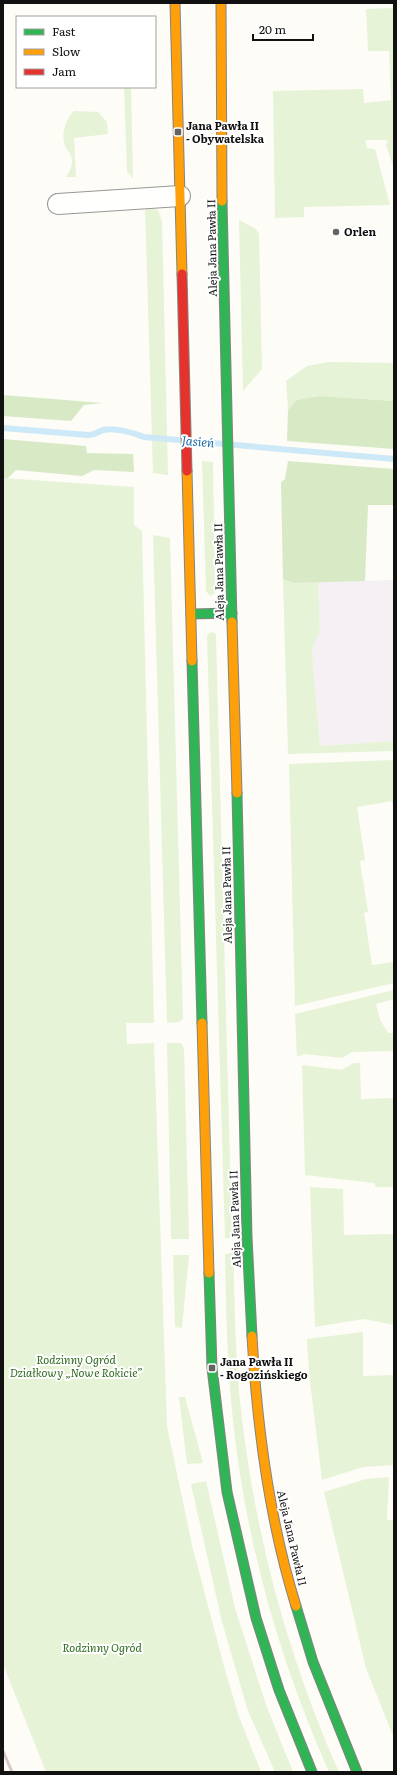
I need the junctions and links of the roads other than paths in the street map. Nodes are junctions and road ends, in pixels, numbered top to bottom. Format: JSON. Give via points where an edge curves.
{"nodes":[{"id":1,"x":175,"y":3,"type":"edge"},
{"id":2,"x":221,"y":3,"type":"edge"},
{"id":3,"x":180,"y":196,"type":"junction"},
{"id":4,"x":58,"y":204,"type":"dead end"},
{"id":5,"x":232,"y":613,"type":"junction"},
{"id":6,"x":191,"y":614,"type":"junction"},
{"id":7,"x":312,"y":1772,"type":"edge"},
{"id":8,"x":357,"y":1772,"type":"edge"}],
"edges":[{"from":1,"to":3,"type":"main road"},
{"from":2,"to":5,"type":"main road","name":"Aleja Jana Pawła II","via":[[222,183]]},
{"from":3,"to":4,"type":"street"},
{"from":3,"to":6,"type":"main road"},
{"from":5,"to":6,"type":"main road"},
{"from":5,"to":8,"type":"main road","name":"Aleja Jana Pawła II","via":[[250,1321],[257,1412],[272,1508],[290,1588],[313,1662]]},
{"from":6,"to":7,"type":"main road","via":[[210,1318],[216,1409],[227,1492],[254,1610],[279,1690]]}]}
